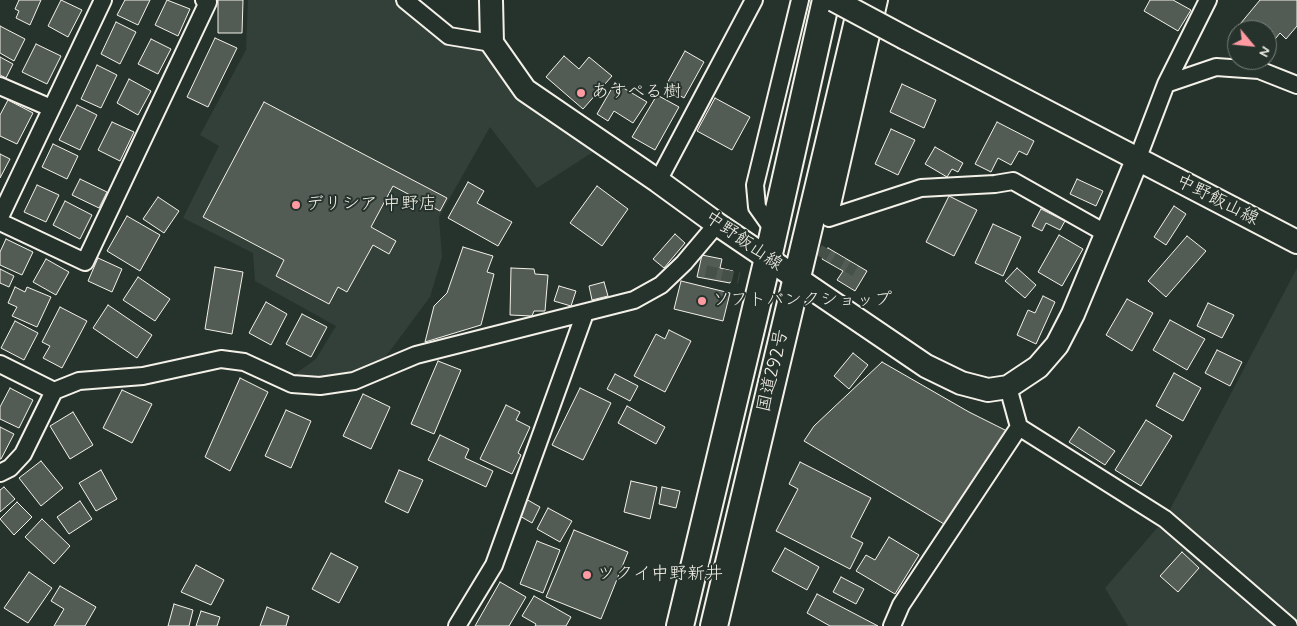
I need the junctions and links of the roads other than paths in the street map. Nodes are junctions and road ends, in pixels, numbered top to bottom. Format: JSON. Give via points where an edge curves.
{"nodes":[{"id":1,"x":102,"y":0,"type":"edge"},
{"id":2,"x":204,"y":0,"type":"edge"},
{"id":3,"x":405,"y":0,"type":"edge"},
{"id":4,"x":491,"y":0,"type":"edge"},
{"id":5,"x":754,"y":0,"type":"edge"},
{"id":6,"x":800,"y":0,"type":"edge"},
{"id":7,"x":826,"y":0,"type":"edge"},
{"id":8,"x":834,"y":0,"type":"edge"},
{"id":9,"x":863,"y":0,"type":"edge"},
{"id":10,"x":879,"y":0,"type":"edge"},
{"id":11,"x":1208,"y":0,"type":"edge"},
{"id":12,"x":492,"y":43,"type":"junction"},
{"id":13,"x":1166,"y":84,"type":"junction"},
{"id":14,"x":0,"y":86,"type":"edge"},
{"id":15,"x":1297,"y":86,"type":"edge"},
{"id":16,"x":51,"y":108,"type":"junction"},
{"id":17,"x":1137,"y":160,"type":"junction"},
{"id":18,"x":658,"y":181,"type":"junction"},
{"id":19,"x":0,"y":217,"type":"edge"},
{"id":20,"x":0,"y":222,"type":"edge"},
{"id":21,"x":717,"y":224,"type":"junction"},
{"id":22,"x":774,"y":231,"type":"junction"},
{"id":23,"x":1107,"y":234,"type":"junction"},
{"id":24,"x":1297,"y":242,"type":"edge"},
{"id":25,"x":768,"y":258,"type":"junction"},
{"id":26,"x":796,"y":278,"type":"junction"},
{"id":27,"x":586,"y":313,"type":"junction"},
{"id":28,"x":0,"y":364,"type":"edge"},
{"id":29,"x":1008,"y":387,"type":"junction"},
{"id":30,"x":54,"y":391,"type":"junction"},
{"id":31,"x":1019,"y":427,"type":"junction"},
{"id":32,"x":0,"y":473,"type":"edge"},
{"id":33,"x":457,"y":626,"type":"edge"},
{"id":34,"x":680,"y":626,"type":"edge"},
{"id":35,"x":714,"y":626,"type":"edge"},
{"id":36,"x":892,"y":626,"type":"edge"},
{"id":37,"x":1289,"y":626,"type":"edge"}],
"edges":[{"from":1,"to":16,"type":"street"},
{"from":2,"to":20,"type":"street","via":[[208,2],[85,262]]},
{"from":3,"to":12,"type":"street","via":[[449,36]]},
{"from":4,"to":12,"type":"main road"},
{"from":5,"to":18,"type":"street"},
{"from":6,"to":22,"type":"street","via":[[755,185],[757,207]]},
{"from":7,"to":22,"type":"highway","name":"国道292号"},
{"from":8,"to":17,"type":"main road","name":"中野飯山線","bridge":true},
{"from":9,"to":26,"type":"highway","name":"国道292号"},
{"from":10,"to":23,"type":"street","via":[[829,218],[921,188],[1013,181]]},
{"from":11,"to":13,"type":"street"},
{"from":12,"to":18,"type":"main road","name":"中野飯山線","via":[[525,90]]},
{"from":13,"to":15,"type":"street","via":[[1216,67],[1259,70]]},
{"from":13,"to":17,"type":"street"},
{"from":14,"to":16,"type":"street"},
{"from":16,"to":19,"type":"street"},
{"from":17,"to":23,"type":"main road","name":"中野飯山線"},
{"from":17,"to":24,"type":"main road","name":"中野飯山線"},
{"from":18,"to":21,"type":"main road","name":"中野飯山線"},
{"from":21,"to":25,"type":"main road","name":"中野飯山線"},
{"from":21,"to":27,"type":"street","via":[[661,285],[634,300]]},
{"from":22,"to":25,"type":"highway","name":"国道292号"},
{"from":23,"to":29,"type":"main road","name":"中野飯山線","via":[[1057,345],[1038,367]]},
{"from":25,"to":26,"type":"main road","name":"中野飯山線"},
{"from":25,"to":34,"type":"highway","name":"国道292号"},
{"from":26,"to":29,"type":"main road","name":"中野飯山線","via":[[926,366],[961,383],[988,390]]},
{"from":26,"to":35,"type":"highway","name":"国道292号"},
{"from":27,"to":30,"type":"street","via":[[416,355],[354,381],[320,386],[292,384],[244,362],[221,359],[143,376],[79,380]]},
{"from":27,"to":33,"type":"street","via":[[494,565]]},
{"from":28,"to":30,"type":"street"},
{"from":29,"to":31,"type":"street"},
{"from":30,"to":32,"type":"street","via":[[23,454],[10,468]]},
{"from":31,"to":36,"type":"street","via":[[901,605]]},
{"from":31,"to":37,"type":"street","via":[[1165,519]]}]}
